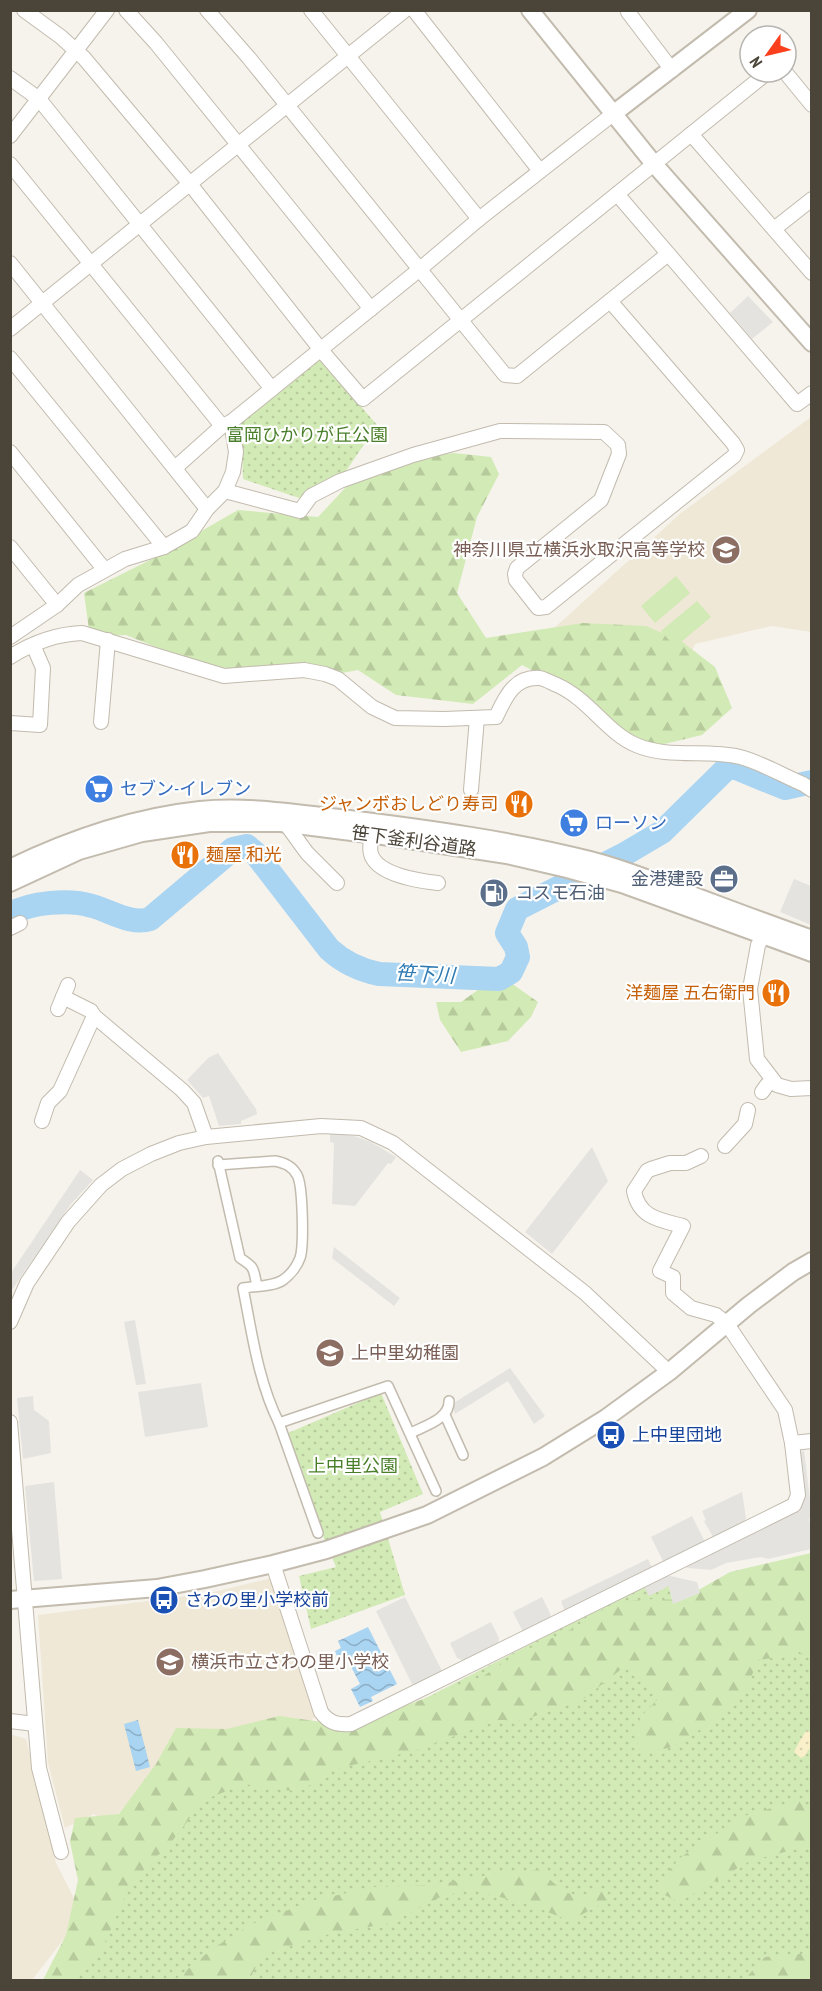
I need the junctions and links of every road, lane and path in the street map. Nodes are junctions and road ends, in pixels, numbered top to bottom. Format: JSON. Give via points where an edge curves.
{"nodes":[{"id":1,"x":24,"y":10,"type":"edge"},
{"id":2,"x":107,"y":10,"type":"edge"},
{"id":3,"x":126,"y":10,"type":"edge"},
{"id":4,"x":207,"y":10,"type":"edge"},
{"id":5,"x":311,"y":10,"type":"edge"},
{"id":6,"x":405,"y":10,"type":"edge"},
{"id":7,"x":414,"y":10,"type":"edge"},
{"id":8,"x":530,"y":10,"type":"edge"},
{"id":9,"x":748,"y":10,"type":"edge"},
{"id":10,"x":628,"y":11,"type":"edge"},
{"id":11,"x":77,"y":50,"type":"junction"},
{"id":12,"x":348,"y":55,"type":"junction"},
{"id":13,"x":672,"y":70,"type":"junction"},
{"id":14,"x":10,"y":78,"type":"edge"},
{"id":15,"x":753,"y":84,"type":"edge"},
{"id":16,"x":795,"y":84,"type":"edge"},
{"id":17,"x":39,"y":99,"type":"junction"},
{"id":18,"x":812,"y":105,"type":"edge"},
{"id":19,"x":286,"y":106,"type":"junction"},
{"id":20,"x":613,"y":114,"type":"junction"},
{"id":21,"x":691,"y":134,"type":"junction"},
{"id":22,"x":10,"y":136,"type":"edge"},
{"id":23,"x":238,"y":144,"type":"junction"},
{"id":24,"x":10,"y":164,"type":"edge"},
{"id":25,"x":654,"y":164,"type":"junction"},
{"id":26,"x":540,"y":171,"type":"junction"},
{"id":27,"x":190,"y":184,"type":"junction"},
{"id":28,"x":617,"y":194,"type":"junction"},
{"id":29,"x":812,"y":199,"type":"edge"},
{"id":30,"x":479,"y":219,"type":"junction"},
{"id":31,"x":140,"y":224,"type":"junction"},
{"id":32,"x":774,"y":229,"type":"junction"},
{"id":33,"x":668,"y":254,"type":"junction"},
{"id":34,"x":10,"y":262,"type":"edge"},
{"id":35,"x":90,"y":265,"type":"junction"},
{"id":36,"x":420,"y":270,"type":"junction"},
{"id":37,"x":812,"y":273,"type":"edge"},
{"id":38,"x":610,"y":300,"type":"junction"},
{"id":39,"x":42,"y":303,"type":"junction"},
{"id":40,"x":371,"y":309,"type":"junction"},
{"id":41,"x":462,"y":319,"type":"junction"},
{"id":42,"x":10,"y":329,"type":"edge"},
{"id":43,"x":812,"y":343,"type":"edge"},
{"id":44,"x":321,"y":350,"type":"junction"},
{"id":45,"x":10,"y":358,"type":"edge"},
{"id":46,"x":272,"y":389,"type":"junction"},
{"id":47,"x":812,"y":393,"type":"edge"},
{"id":48,"x":227,"y":424,"type":"junction"},
{"id":49,"x":10,"y":452,"type":"edge"},
{"id":50,"x":175,"y":468,"type":"junction"},
{"id":51,"x":225,"y":491,"type":"junction"},
{"id":52,"x":207,"y":509,"type":"junction"},
{"id":53,"x":10,"y":548,"type":"edge"},
{"id":54,"x":164,"y":548,"type":"junction"},
{"id":55,"x":104,"y":570,"type":"junction"},
{"id":56,"x":57,"y":605,"type":"junction"},
{"id":57,"x":10,"y":637,"type":"edge"},
{"id":58,"x":108,"y":640,"type":"junction"},
{"id":59,"x":33,"y":645,"type":"junction"},
{"id":60,"x":10,"y":657,"type":"edge"},
{"id":61,"x":477,"y":718,"type":"junction"},
{"id":62,"x":10,"y":723,"type":"edge"},
{"id":63,"x":101,"y":723,"type":"dead end"},
{"id":64,"x":471,"y":790,"type":"dead end"},
{"id":65,"x":812,"y":790,"type":"edge"},
{"id":66,"x":286,"y":824,"type":"junction"},
{"id":67,"x":372,"y":834,"type":"junction"},
{"id":68,"x":10,"y":868,"type":"edge"},
{"id":69,"x":10,"y":883,"type":"edge"},
{"id":70,"x":337,"y":883,"type":"dead end"},
{"id":71,"x":438,"y":883,"type":"dead end"},
{"id":72,"x":764,"y":935,"type":"junction"},
{"id":73,"x":812,"y":939,"type":"edge"},
{"id":74,"x":812,"y":953,"type":"edge"},
{"id":75,"x":63,"y":997,"type":"dead end"},
{"id":76,"x":94,"y":1016,"type":"junction"},
{"id":77,"x":812,"y":1088,"type":"edge"},
{"id":78,"x":748,"y":1110,"type":"dead end"},
{"id":79,"x":42,"y":1121,"type":"dead end"},
{"id":80,"x":206,"y":1137,"type":"junction"},
{"id":81,"x":725,"y":1146,"type":"dead end"},
{"id":82,"x":701,"y":1156,"type":"dead end"},
{"id":83,"x":812,"y":1262,"type":"edge"},
{"id":84,"x":257,"y":1286,"type":"junction"},
{"id":85,"x":10,"y":1322,"type":"edge"},
{"id":86,"x":727,"y":1324,"type":"junction"},
{"id":87,"x":669,"y":1372,"type":"junction"},
{"id":88,"x":449,"y":1401,"type":"dead end"},
{"id":89,"x":445,"y":1415,"type":"junction"},
{"id":90,"x":10,"y":1422,"type":"edge"},
{"id":91,"x":279,"y":1423,"type":"junction"},
{"id":92,"x":411,"y":1433,"type":"junction"},
{"id":93,"x":812,"y":1441,"type":"edge"},
{"id":94,"x":792,"y":1443,"type":"junction"},
{"id":95,"x":463,"y":1455,"type":"dead end"},
{"id":96,"x":13,"y":1472,"type":"edge"},
{"id":97,"x":436,"y":1491,"type":"dead end"},
{"id":98,"x":318,"y":1533,"type":"dead end"},
{"id":99,"x":273,"y":1564,"type":"junction"},
{"id":100,"x":18,"y":1600,"type":"edge"},
{"id":101,"x":10,"y":1720,"type":"edge"},
{"id":102,"x":35,"y":1724,"type":"junction"},
{"id":103,"x":61,"y":1852,"type":"dead end"}],
"edges":[{"from":1,"to":11,"type":"street"},
{"from":2,"to":11,"type":"street"},
{"from":3,"to":23,"type":"street"},
{"from":4,"to":19,"type":"street"},
{"from":5,"to":12,"type":"street"},
{"from":6,"to":12,"type":"street"},
{"from":7,"to":26,"type":"street"},
{"from":8,"to":20,"type":"street"},
{"from":9,"to":13,"type":"street"},
{"from":10,"to":13,"type":"street"},
{"from":11,"to":17,"type":"street"},
{"from":11,"to":27,"type":"street"},
{"from":12,"to":19,"type":"street"},
{"from":12,"to":30,"type":"street"},
{"from":13,"to":20,"type":"street"},
{"from":14,"to":17,"type":"street"},
{"from":15,"to":21,"type":"street"},
{"from":16,"to":18,"type":"street"},
{"from":17,"to":22,"type":"street"},
{"from":17,"to":31,"type":"street"},
{"from":19,"to":23,"type":"street"},
{"from":19,"to":36,"type":"street"},
{"from":20,"to":25,"type":"street"},
{"from":20,"to":26,"type":"street"},
{"from":21,"to":25,"type":"street"},
{"from":21,"to":32,"type":"street"},
{"from":23,"to":27,"type":"street"},
{"from":23,"to":40,"type":"street"},
{"from":24,"to":35,"type":"street"},
{"from":25,"to":28,"type":"street"},
{"from":25,"to":43,"type":"street"},
{"from":26,"to":30,"type":"street"},
{"from":27,"to":31,"type":"street"},
{"from":27,"to":44,"type":"street"},
{"from":28,"to":33,"type":"street"},
{"from":28,"to":41,"type":"street"},
{"from":29,"to":32,"type":"street"},
{"from":30,"to":36,"type":"street"},
{"from":31,"to":35,"type":"street"},
{"from":31,"to":46,"type":"street"},
{"from":32,"to":37,"type":"street"},
{"from":33,"to":38,"type":"street"},
{"from":33,"to":47,"type":"street","via":[[797,404]]},
{"from":34,"to":39,"type":"street"},
{"from":35,"to":39,"type":"street"},
{"from":35,"to":48,"type":"street"},
{"from":36,"to":40,"type":"street"},
{"from":36,"to":41,"type":"street"},
{"from":38,"to":41,"type":"street","via":[[517,376],[505,375]]},
{"from":38,"to":51,"type":"street","via":[[737,450],[546,607],[538,608],[515,574],[517,568],[601,500],[619,454],[618,445],[604,432],[500,432],[413,455],[340,481],[310,496],[300,511]]},
{"from":39,"to":42,"type":"street"},
{"from":39,"to":50,"type":"street"},
{"from":40,"to":44,"type":"street"},
{"from":41,"to":44,"type":"street","via":[[363,399]]},
{"from":44,"to":46,"type":"street"},
{"from":45,"to":54,"type":"street"},
{"from":46,"to":48,"type":"street"},
{"from":48,"to":50,"type":"street"},
{"from":48,"to":51,"type":"street","via":[[236,452]]},
{"from":49,"to":55,"type":"street"},
{"from":50,"to":52,"type":"street"},
{"from":51,"to":52,"type":"street"},
{"from":52,"to":54,"type":"street","via":[[192,531]]},
{"from":53,"to":56,"type":"street"},
{"from":54,"to":55,"type":"street","via":[[125,559]]},
{"from":55,"to":56,"type":"street","via":[[78,585]]},
{"from":56,"to":57,"type":"street"},
{"from":58,"to":59,"type":"street","via":[[82,633],[66,634]]},
{"from":58,"to":61,"type":"street","via":[[224,676],[304,670],[325,674],[395,718]]},
{"from":58,"to":63,"type":"street"},
{"from":59,"to":60,"type":"street"},
{"from":59,"to":62,"type":"street","via":[[43,668],[40,725]]},
{"from":61,"to":64,"type":"street"},
{"from":61,"to":65,"type":"street","via":[[496,717],[512,687],[540,678],[569,691],[619,736],[636,746],[741,757]]},
{"from":66,"to":67,"type":"street","name":"笹下釜利谷道路"},
{"from":66,"to":69,"type":"street","name":"笹下釜利谷道路","via":[[239,822],[142,833],[79,851]]},
{"from":66,"to":70,"type":"street","via":[[307,853]]},
{"from":67,"to":71,"type":"street","via":[[371,854],[387,870],[413,881]]},
{"from":67,"to":72,"type":"street","name":"笹下釜利谷道路","via":[[507,855],[567,869],[622,884]]},
{"from":68,"to":73,"type":"street","name":"笹下釜利谷道路","via":[[128,823],[198,811],[266,810],[519,844],[591,860]]},
{"from":72,"to":74,"type":"street","name":"笹下釜利谷道路"},
{"from":72,"to":77,"type":"street","via":[[758,945],[750,989],[757,1059],[777,1085]]},
{"from":75,"to":76,"type":"street"},
{"from":76,"to":79,"type":"street"},
{"from":76,"to":80,"type":"street","via":[[182,1090],[194,1103]]},
{"from":78,"to":81,"type":"street","via":[[745,1124]]},
{"from":80,"to":85,"type":"street","via":[[151,1154],[101,1185],[68,1222],[27,1283]]},
{"from":80,"to":87,"type":"street","via":[[321,1126],[361,1128],[393,1143],[585,1293]]},
{"from":82,"to":86,"type":"street","via":[[686,1163],[651,1169],[634,1191],[636,1202],[652,1218],[683,1226],[660,1271],[673,1277],[673,1293],[691,1308],[716,1315]]},
{"from":83,"to":86,"type":"street","via":[[793,1272]]},
{"from":84,"to":84,"type":"street","via":[[252,1265],[240,1258],[218,1162],[275,1161],[294,1170],[301,1184],[301,1257],[283,1280]]},
{"from":84,"to":91,"type":"street","via":[[243,1288],[258,1365]]},
{"from":86,"to":87,"type":"street"},
{"from":86,"to":94,"type":"street","via":[[785,1410]]},
{"from":87,"to":99,"type":"street","via":[[543,1457],[427,1515]]},
{"from":88,"to":89,"type":"street"},
{"from":89,"to":92,"type":"street"},
{"from":89,"to":95,"type":"street"},
{"from":90,"to":96,"type":"street"},
{"from":91,"to":92,"type":"street","via":[[388,1386]]},
{"from":91,"to":98,"type":"street"},
{"from":92,"to":97,"type":"street"},
{"from":93,"to":94,"type":"street"},
{"from":94,"to":99,"type":"street","via":[[798,1495],[787,1510],[351,1724],[327,1720],[321,1712]]},
{"from":96,"to":100,"type":"street"},
{"from":99,"to":100,"type":"street","via":[[157,1588]]},
{"from":100,"to":102,"type":"street"},
{"from":101,"to":102,"type":"street"},
{"from":102,"to":103,"type":"street","via":[[39,1768]]}]}
